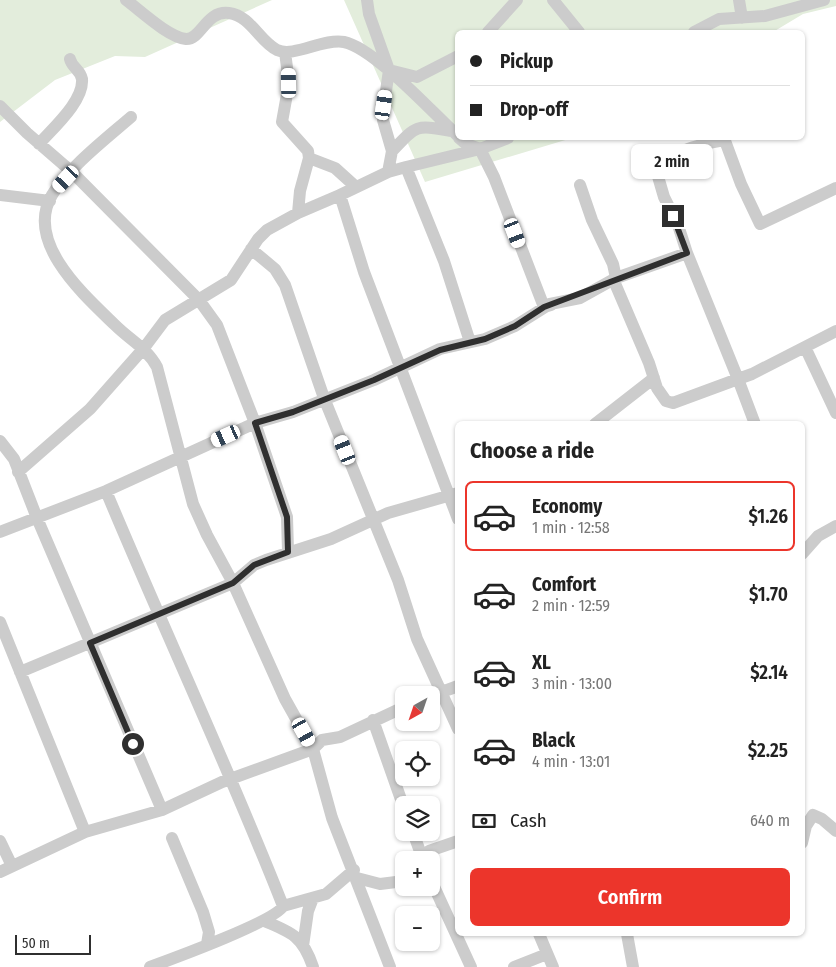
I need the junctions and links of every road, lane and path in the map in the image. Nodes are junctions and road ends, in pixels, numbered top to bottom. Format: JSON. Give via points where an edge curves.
{"nodes":[{"id":1,"x":126,"y":0,"type":"edge"},
{"id":2,"x":367,"y":0,"type":"edge"},
{"id":3,"x":517,"y":0,"type":"edge"},
{"id":4,"x":553,"y":0,"type":"edge"},
{"id":5,"x":739,"y":0,"type":"edge"},
{"id":6,"x":821,"y":0,"type":"edge"},
{"id":7,"x":742,"y":18,"type":"junction"},
{"id":8,"x":490,"y":30,"type":"edge"},
{"id":9,"x":577,"y":30,"type":"edge"},
{"id":10,"x":698,"y":30,"type":"edge"},
{"id":11,"x":286,"y":52,"type":"junction"},
{"id":12,"x":455,"y":58,"type":"edge"},
{"id":13,"x":70,"y":59,"type":"dead end"},
{"id":14,"x":389,"y":70,"type":"junction"},
{"id":15,"x":0,"y":106,"type":"edge"},
{"id":16,"x":131,"y":116,"type":"dead end"},
{"id":17,"x":455,"y":134,"type":"edge"},
{"id":18,"x":455,"y":135,"type":"edge"},
{"id":19,"x":462,"y":140,"type":"edge"},
{"id":20,"x":503,"y":140,"type":"edge"},
{"id":21,"x":721,"y":140,"type":"edge"},
{"id":22,"x":725,"y":140,"type":"edge"},
{"id":23,"x":39,"y":144,"type":"junction"},
{"id":24,"x":480,"y":149,"type":"junction"},
{"id":25,"x":392,"y":151,"type":"junction"},
{"id":26,"x":309,"y":158,"type":"junction"},
{"id":27,"x":406,"y":167,"type":"junction"},
{"id":28,"x":72,"y":172,"type":"junction"},
{"id":29,"x":388,"y":172,"type":"junction"},
{"id":30,"x":580,"y":185,"type":"dead end"},
{"id":31,"x":356,"y":187,"type":"junction"},
{"id":32,"x":835,"y":192,"type":"edge"},
{"id":33,"x":0,"y":195,"type":"edge"},
{"id":34,"x":340,"y":195,"type":"junction"},
{"id":35,"x":50,"y":201,"type":"junction"},
{"id":36,"x":298,"y":213,"type":"junction"},
{"id":37,"x":251,"y":249,"type":"junction"},
{"id":38,"x":687,"y":253,"type":"junction"},
{"id":39,"x":615,"y":280,"type":"junction"},
{"id":40,"x":199,"y":300,"type":"junction"},
{"id":41,"x":544,"y":307,"type":"junction"},
{"id":42,"x":836,"y":331,"type":"edge"},
{"id":43,"x":470,"y":342,"type":"junction"},
{"id":44,"x":805,"y":347,"type":"junction"},
{"id":45,"x":144,"y":348,"type":"junction"},
{"id":46,"x":400,"y":368,"type":"junction"},
{"id":47,"x":654,"y":378,"type":"junction"},
{"id":48,"x":738,"y":379,"type":"junction"},
{"id":49,"x":324,"y":398,"type":"junction"},
{"id":50,"x":836,"y":413,"type":"edge"},
{"id":51,"x":599,"y":421,"type":"edge"},
{"id":52,"x":754,"y":421,"type":"edge"},
{"id":53,"x":255,"y":423,"type":"junction"},
{"id":54,"x":0,"y":441,"type":"edge"},
{"id":55,"x":181,"y":456,"type":"junction"},
{"id":56,"x":18,"y":472,"type":"junction"},
{"id":57,"x":106,"y":491,"type":"junction"},
{"id":58,"x":453,"y":493,"type":"edge"},
{"id":59,"x":37,"y":518,"type":"junction"},
{"id":60,"x":374,"y":520,"type":"junction"},
{"id":61,"x":836,"y":526,"type":"edge"},
{"id":62,"x":0,"y":532,"type":"edge"},
{"id":63,"x":805,"y":547,"type":"edge"},
{"id":64,"x":288,"y":552,"type":"junction"},
{"id":65,"x":233,"y":583,"type":"junction"},
{"id":66,"x":157,"y":614,"type":"junction"},
{"id":67,"x":0,"y":622,"type":"edge"},
{"id":68,"x":90,"y":643,"type":"junction"},
{"id":69,"x":20,"y":672,"type":"junction"},
{"id":70,"x":434,"y":686,"type":"edge"},
{"id":71,"x":455,"y":687,"type":"edge"},
{"id":72,"x":440,"y":693,"type":"edge"},
{"id":73,"x":440,"y":699,"type":"edge"},
{"id":74,"x":395,"y":711,"type":"edge"},
{"id":75,"x":372,"y":720,"type":"junction"},
{"id":76,"x":455,"y":724,"type":"edge"},
{"id":77,"x":313,"y":749,"type":"junction"},
{"id":78,"x":230,"y":780,"type":"junction"},
{"id":79,"x":400,"y":796,"type":"edge"},
{"id":80,"x":162,"y":810,"type":"junction"},
{"id":81,"x":805,"y":830,"type":"edge"},
{"id":82,"x":836,"y":831,"type":"edge"},
{"id":83,"x":85,"y":832,"type":"junction"},
{"id":84,"x":172,"y":838,"type":"dead end"},
{"id":85,"x":0,"y":841,"type":"edge"},
{"id":86,"x":455,"y":841,"type":"edge"},
{"id":87,"x":429,"y":851,"type":"edge"},
{"id":88,"x":12,"y":866,"type":"junction"},
{"id":89,"x":0,"y":872,"type":"edge"},
{"id":90,"x":356,"y":874,"type":"junction"},
{"id":91,"x":395,"y":882,"type":"edge"},
{"id":92,"x":438,"y":896,"type":"edge"},
{"id":93,"x":313,"y":898,"type":"junction"},
{"id":94,"x":283,"y":906,"type":"junction"},
{"id":95,"x":264,"y":921,"type":"junction"},
{"id":96,"x":455,"y":932,"type":"edge"},
{"id":97,"x":457,"y":936,"type":"edge"},
{"id":98,"x":540,"y":936,"type":"edge"},
{"id":99,"x":627,"y":936,"type":"edge"},
{"id":100,"x":207,"y":944,"type":"junction"},
{"id":101,"x":303,"y":946,"type":"junction"},
{"id":102,"x":547,"y":954,"type":"junction"},
{"id":103,"x":150,"y":967,"type":"edge"},
{"id":104,"x":313,"y":967,"type":"edge"},
{"id":105,"x":390,"y":967,"type":"edge"},
{"id":106,"x":471,"y":967,"type":"edge"},
{"id":107,"x":514,"y":967,"type":"edge"},
{"id":108,"x":553,"y":967,"type":"edge"},
{"id":109,"x":633,"y":967,"type":"edge"}],
"edges":[{"from":1,"to":11,"type":"street","via":[[168,32],[186,38],[192,38],[213,16],[234,14],[250,24],[277,50]]},
{"from":2,"to":14,"type":"street"},
{"from":3,"to":8,"type":"street"},
{"from":4,"to":9,"type":"street"},
{"from":5,"to":7,"type":"street"},
{"from":6,"to":7,"type":"street","via":[[784,12]]},
{"from":7,"to":10,"type":"street","via":[[719,19]]},
{"from":11,"to":14,"type":"street","via":[[317,44],[344,42],[360,48]]},
{"from":11,"to":26,"type":"street","via":[[289,83],[282,122],[308,151]]},
{"from":12,"to":14,"type":"street","via":[[417,77]]},
{"from":13,"to":23,"type":"street","via":[[80,71],[80,93],[73,106]]},
{"from":14,"to":17,"type":"street"},
{"from":14,"to":25,"type":"street","via":[[384,120]]},
{"from":15,"to":23,"type":"street"},
{"from":16,"to":28,"type":"street"},
{"from":18,"to":25,"type":"street","via":[[420,126]]},
{"from":19,"to":24,"type":"street"},
{"from":20,"to":24,"type":"street"},
{"from":21,"to":38,"type":"street","via":[[681,151],[657,173]]},
{"from":22,"to":32,"type":"street","via":[[760,224]]},
{"from":23,"to":28,"type":"street"},
{"from":24,"to":27,"type":"street"},
{"from":24,"to":41,"type":"street"},
{"from":25,"to":29,"type":"street"},
{"from":26,"to":31,"type":"street","via":[[335,168]]},
{"from":26,"to":36,"type":"street"},
{"from":27,"to":29,"type":"street"},
{"from":27,"to":43,"type":"street","via":[[444,261]]},
{"from":28,"to":35,"type":"street"},
{"from":28,"to":40,"type":"street"},
{"from":29,"to":31,"type":"street"},
{"from":30,"to":39,"type":"street","via":[[613,264]]},
{"from":31,"to":34,"type":"street"},
{"from":33,"to":35,"type":"street"},
{"from":34,"to":36,"type":"street"},
{"from":34,"to":46,"type":"street","via":[[355,246]]},
{"from":35,"to":45,"type":"street","via":[[45,220],[54,258],[84,296]]},
{"from":36,"to":37,"type":"street","via":[[267,230]]},
{"from":37,"to":40,"type":"street","via":[[231,280]]},
{"from":37,"to":49,"type":"street","via":[[275,269],[285,285]]},
{"from":38,"to":39,"type":"street"},
{"from":38,"to":48,"type":"street"},
{"from":39,"to":41,"type":"street"},
{"from":39,"to":47,"type":"street"},
{"from":40,"to":45,"type":"street","via":[[165,320]]},
{"from":40,"to":53,"type":"street","via":[[217,325]]},
{"from":41,"to":43,"type":"street","via":[[502,333]]},
{"from":42,"to":44,"type":"street"},
{"from":43,"to":46,"type":"street","via":[[440,350]]},
{"from":44,"to":48,"type":"street"},
{"from":44,"to":50,"type":"street"},
{"from":45,"to":55,"type":"street","via":[[157,367]]},
{"from":45,"to":56,"type":"street","via":[[90,409]]},
{"from":46,"to":49,"type":"street"},
{"from":46,"to":58,"type":"street"},
{"from":47,"to":48,"type":"street","via":[[666,401],[673,403]]},
{"from":47,"to":51,"type":"street"},
{"from":48,"to":52,"type":"street"},
{"from":49,"to":53,"type":"street","via":[[293,412]]},
{"from":49,"to":60,"type":"street"},
{"from":53,"to":55,"type":"street"},
{"from":53,"to":64,"type":"street","via":[[286,510]]},
{"from":54,"to":56,"type":"street","via":[[12,454]]},
{"from":55,"to":57,"type":"street"},
{"from":55,"to":65,"type":"street","via":[[195,509]]},
{"from":56,"to":59,"type":"street"},
{"from":57,"to":59,"type":"street"},
{"from":57,"to":66,"type":"street"},
{"from":58,"to":60,"type":"street"},
{"from":59,"to":62,"type":"street"},
{"from":59,"to":68,"type":"street"},
{"from":60,"to":64,"type":"street","via":[[331,539]]},
{"from":60,"to":70,"type":"street"},
{"from":61,"to":63,"type":"street"},
{"from":64,"to":65,"type":"street","via":[[254,565]]},
{"from":65,"to":66,"type":"street"},
{"from":65,"to":77,"type":"street","via":[[285,699]]},
{"from":66,"to":68,"type":"street"},
{"from":66,"to":78,"type":"street"},
{"from":67,"to":69,"type":"street"},
{"from":68,"to":69,"type":"street"},
{"from":68,"to":80,"type":"street"},
{"from":69,"to":83,"type":"street"},
{"from":71,"to":72,"type":"street"},
{"from":73,"to":76,"type":"street"},
{"from":74,"to":75,"type":"street"},
{"from":75,"to":77,"type":"street","via":[[340,737],[322,740]]},
{"from":75,"to":79,"type":"street"},
{"from":77,"to":78,"type":"street"},
{"from":77,"to":90,"type":"street","via":[[332,818]]},
{"from":78,"to":80,"type":"street"},
{"from":78,"to":94,"type":"street"},
{"from":80,"to":83,"type":"street"},
{"from":81,"to":82,"type":"street","via":[[813,815]]},
{"from":83,"to":88,"type":"street"},
{"from":84,"to":100,"type":"street","via":[[203,912],[209,932]]},
{"from":85,"to":88,"type":"street"},
{"from":86,"to":87,"type":"street"},
{"from":88,"to":89,"type":"street"},
{"from":90,"to":91,"type":"street","via":[[380,884]]},
{"from":90,"to":93,"type":"street","via":[[326,894]]},
{"from":90,"to":105,"type":"street"},
{"from":92,"to":96,"type":"street"},
{"from":93,"to":94,"type":"street"},
{"from":93,"to":101,"type":"street"},
{"from":94,"to":95,"type":"street"},
{"from":95,"to":100,"type":"street"},
{"from":95,"to":101,"type":"street","via":[[295,934]]},
{"from":97,"to":106,"type":"street"},
{"from":98,"to":102,"type":"street"},
{"from":99,"to":109,"type":"street"},
{"from":100,"to":103,"type":"street"},
{"from":101,"to":104,"type":"street"},
{"from":102,"to":107,"type":"street"},
{"from":102,"to":108,"type":"street"}]}
